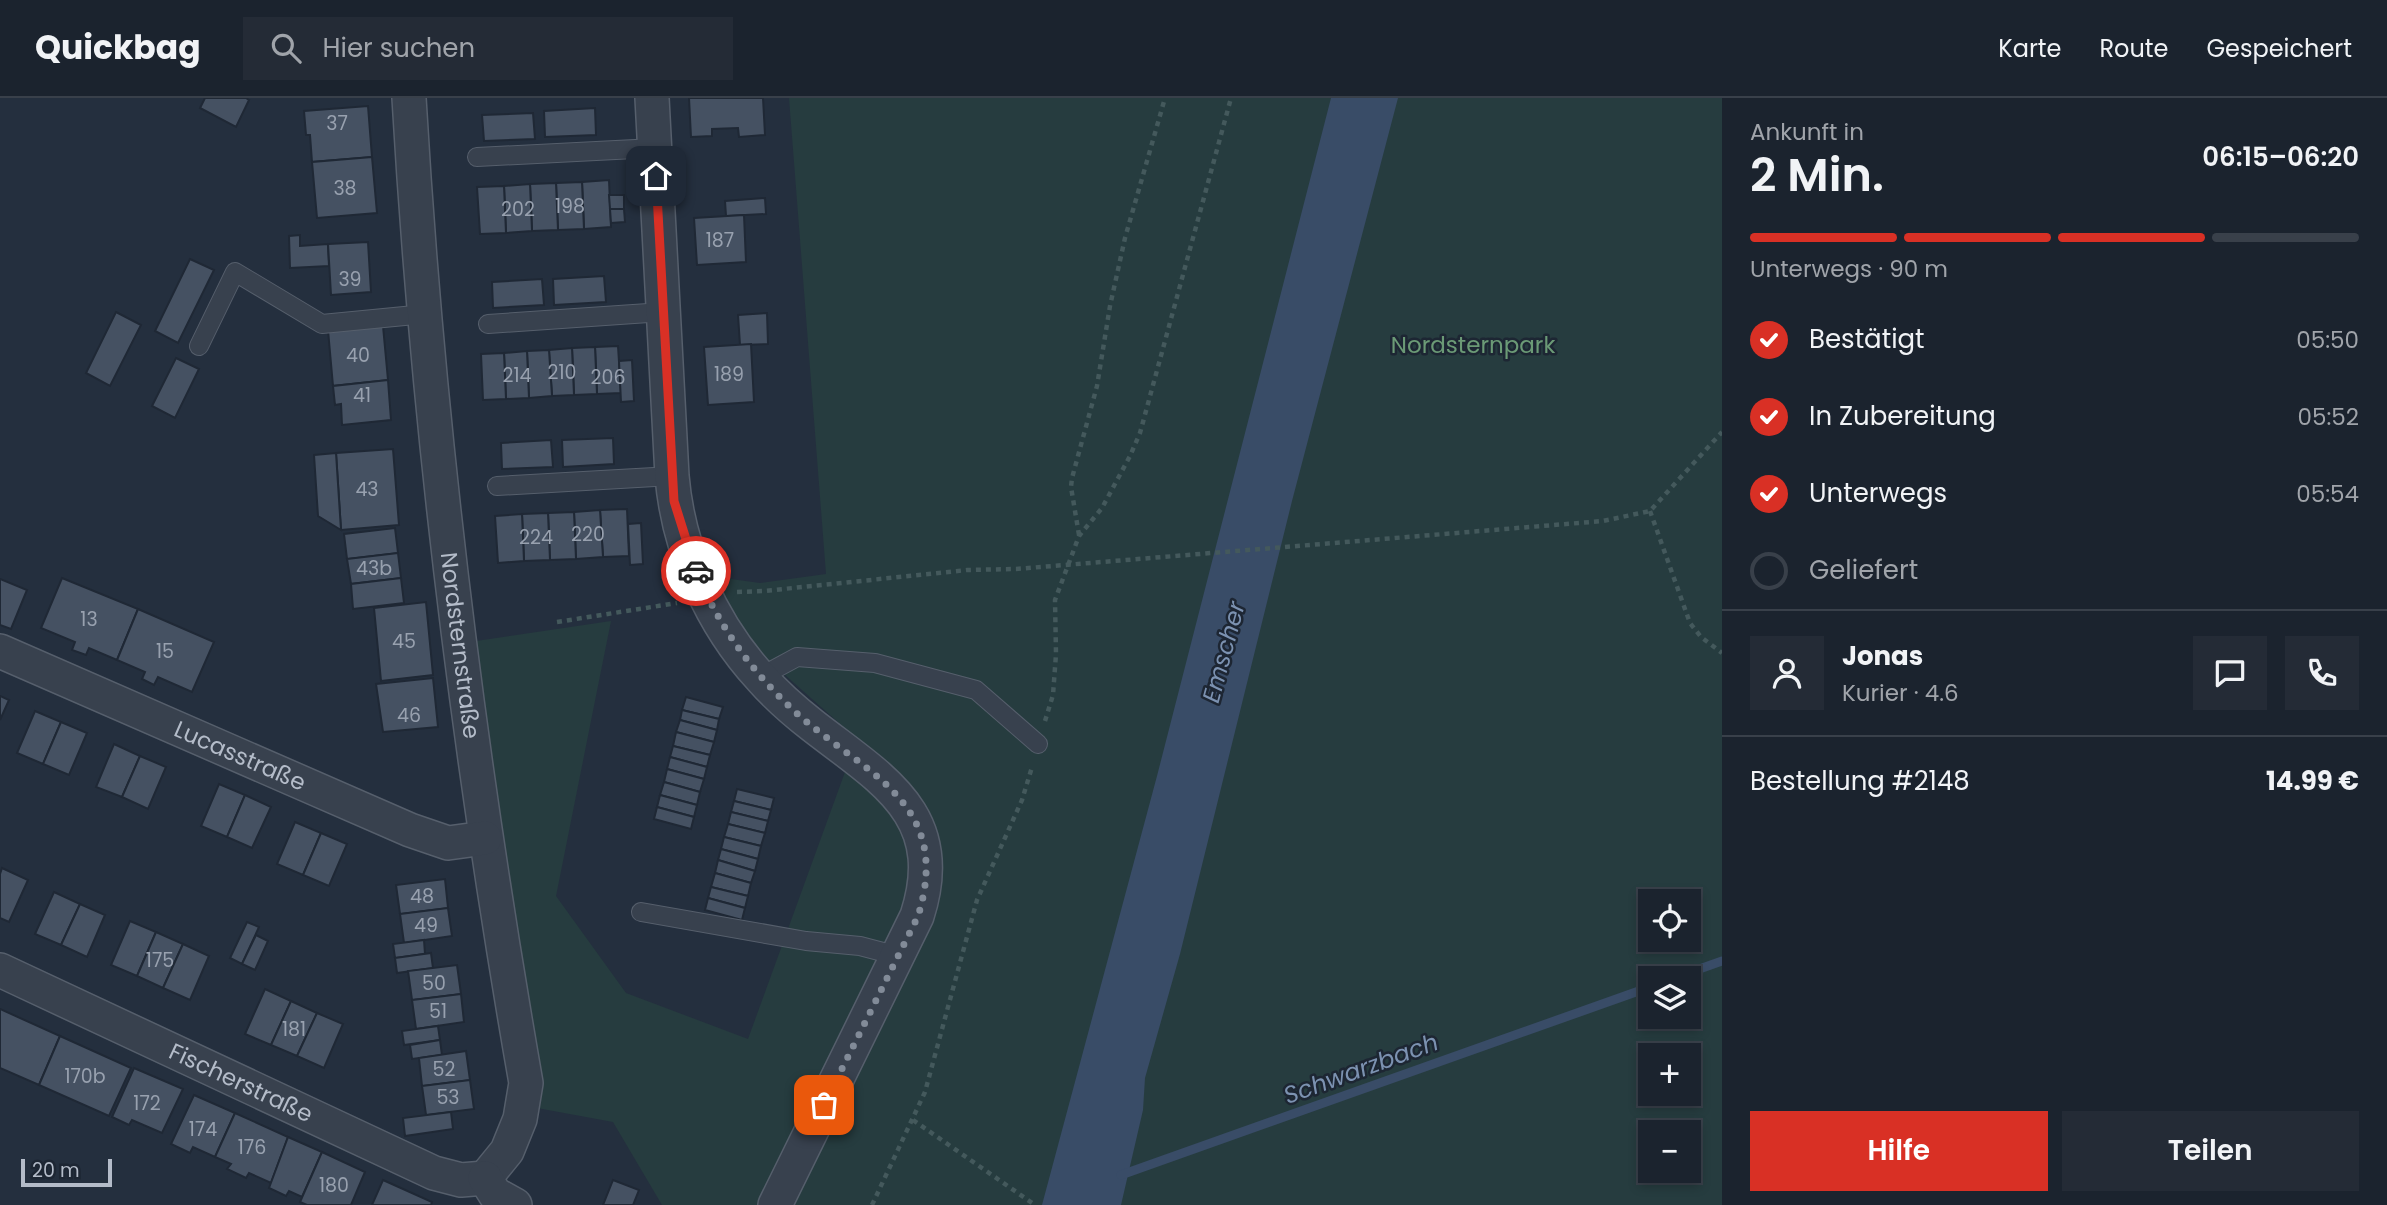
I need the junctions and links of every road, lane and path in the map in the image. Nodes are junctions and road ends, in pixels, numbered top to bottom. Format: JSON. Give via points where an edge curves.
{"nodes":[{"id":1,"x":410,"y":98,"type":"edge"},
{"id":2,"x":652,"y":98,"type":"edge"},
{"id":3,"x":1165,"y":98,"type":"edge"},
{"id":4,"x":1231,"y":98,"type":"edge"},
{"id":5,"x":655,"y":148,"type":"junction"},
{"id":6,"x":477,"y":157,"type":"dead end"},
{"id":7,"x":663,"y":312,"type":"junction"},
{"id":8,"x":425,"y":314,"type":"junction"},
{"id":9,"x":488,"y":324,"type":"dead end"},
{"id":10,"x":199,"y":346,"type":"dead end"},
{"id":11,"x":1722,"y":432,"type":"edge"},
{"id":12,"x":672,"y":476,"type":"junction"},
{"id":13,"x":498,"y":486,"type":"dead end"},
{"id":14,"x":1650,"y":511,"type":"junction"},
{"id":15,"x":1079,"y":536,"type":"junction"},
{"id":16,"x":1069,"y":564,"type":"junction"},
{"id":17,"x":706,"y":596,"type":"junction"},
{"id":18,"x":557,"y":622,"type":"dead end"},
{"id":19,"x":0,"y":651,"type":"edge"},
{"id":20,"x":1722,"y":653,"type":"edge"},
{"id":21,"x":760,"y":677,"type":"junction"},
{"id":22,"x":1038,"y":744,"type":"junction"},
{"id":23,"x":485,"y":838,"type":"junction"},
{"id":24,"x":641,"y":912,"type":"dead end"},
{"id":25,"x":898,"y":956,"type":"junction"},
{"id":26,"x":0,"y":970,"type":"edge"},
{"id":27,"x":913,"y":1120,"type":"junction"},
{"id":28,"x":485,"y":1178,"type":"junction"},
{"id":29,"x":515,"y":1205,"type":"edge"},
{"id":30,"x":775,"y":1205,"type":"edge"},
{"id":31,"x":872,"y":1205,"type":"edge"},
{"id":32,"x":1035,"y":1205,"type":"edge"}],
"edges":[{"from":1,"to":8,"type":"street","name":"Nordsternstraße"},
{"from":2,"to":5,"type":"street"},
{"from":3,"to":15,"type":"path","via":[[1125,238],[1097,386],[1072,478]]},
{"from":4,"to":15,"type":"path","via":[[1140,433],[1102,508]]},
{"from":5,"to":6,"type":"lane"},
{"from":5,"to":7,"type":"street"},
{"from":7,"to":9,"type":"lane"},
{"from":7,"to":12,"type":"street"},
{"from":8,"to":10,"type":"lane","via":[[322,324],[235,272]]},
{"from":8,"to":23,"type":"street","name":"Nordsternstraße"},
{"from":11,"to":14,"type":"path"},
{"from":12,"to":13,"type":"lane"},
{"from":12,"to":17,"type":"street","via":[[680,525]]},
{"from":14,"to":16,"type":"path","via":[[1603,521]]},
{"from":14,"to":20,"type":"path","via":[[1690,623]]},
{"from":15,"to":16,"type":"path"},
{"from":16,"to":17,"type":"path"},
{"from":16,"to":22,"type":"path","via":[[1055,600],[1053,695]]},
{"from":17,"to":18,"type":"path"},
{"from":17,"to":21,"type":"street"},
{"from":19,"to":23,"type":"street","name":"Lucasstraße","via":[[410,830],[448,843]]},
{"from":21,"to":22,"type":"lane","via":[[797,657],[875,663],[976,690]]},
{"from":21,"to":25,"type":"street","via":[[801,717],[886,781],[907,808],[927,866],[926,885],[918,916]]},
{"from":22,"to":27,"type":"path","via":[[1021,800],[977,901],[925,1093]]},
{"from":23,"to":28,"type":"street","name":"Nordsternstraße","via":[[526,1083],[520,1119],[507,1151]]},
{"from":24,"to":25,"type":"lane"},
{"from":25,"to":30,"type":"street"},
{"from":26,"to":28,"type":"street","name":"Fischerstraße","via":[[434,1173],[461,1180]]},
{"from":27,"to":31,"type":"path"},
{"from":27,"to":32,"type":"path"},
{"from":28,"to":29,"type":"street","via":[[495,1194]]}]}
